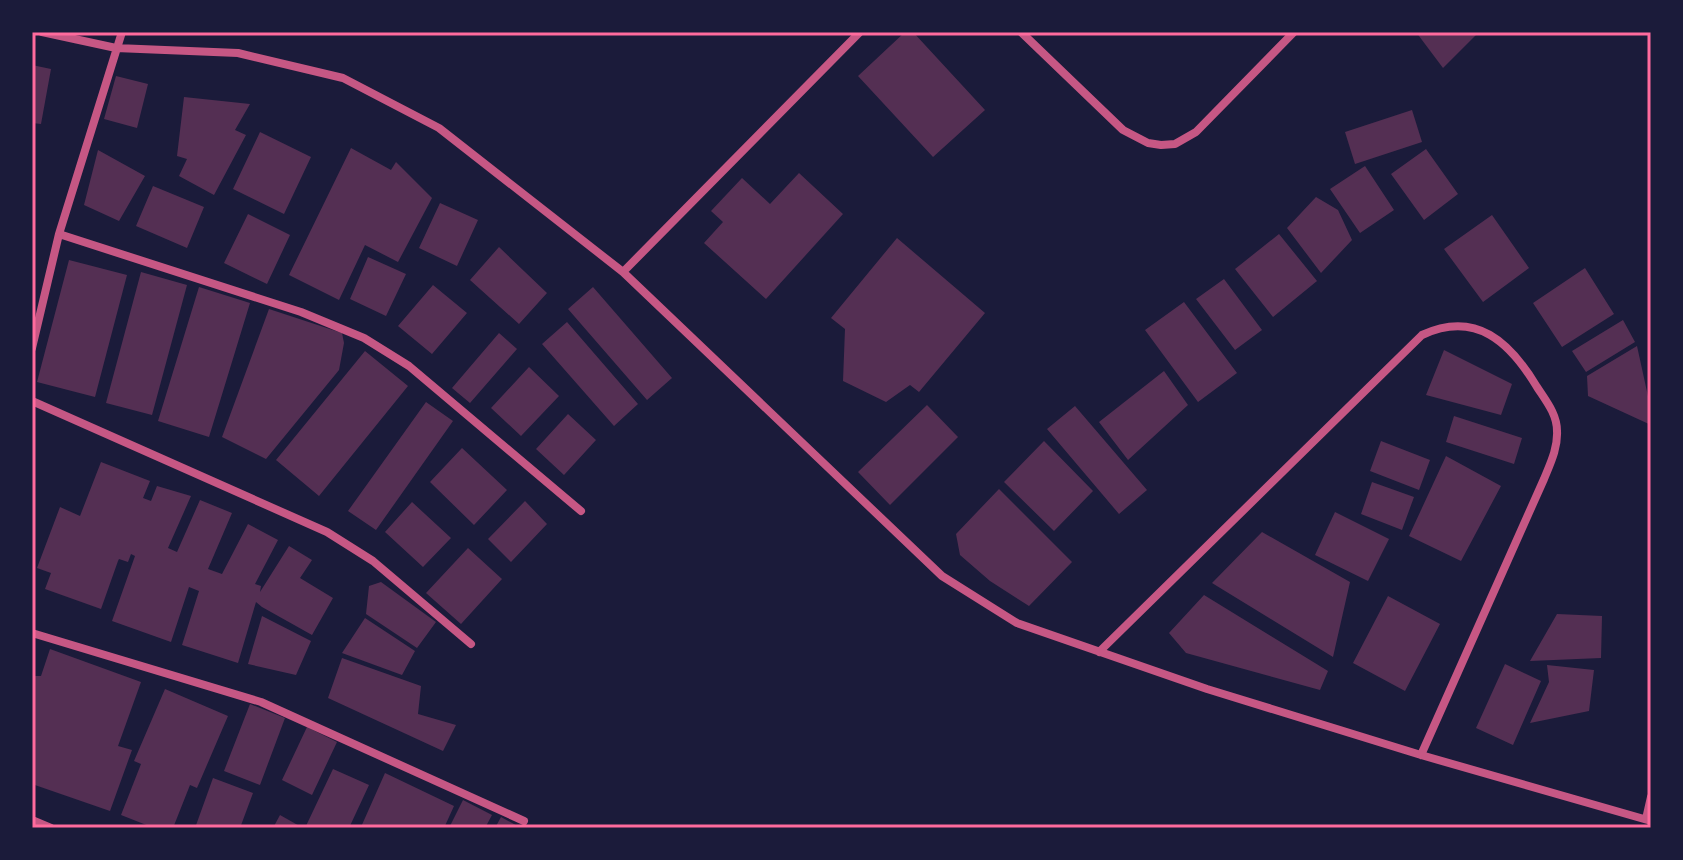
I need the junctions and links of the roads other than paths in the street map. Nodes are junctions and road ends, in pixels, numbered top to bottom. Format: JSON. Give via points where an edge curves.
{"nodes":[{"id":1,"x":42,"y":32,"type":"edge"},
{"id":2,"x":122,"y":32,"type":"edge"},
{"id":3,"x":860,"y":32,"type":"edge"},
{"id":4,"x":1021,"y":32,"type":"edge"},
{"id":5,"x":1294,"y":32,"type":"edge"},
{"id":6,"x":116,"y":48,"type":"junction"},
{"id":7,"x":59,"y":234,"type":"junction"},
{"id":8,"x":623,"y":272,"type":"junction"},
{"id":9,"x":32,"y":348,"type":"edge"},
{"id":10,"x":32,"y":401,"type":"edge"},
{"id":11,"x":581,"y":511,"type":"dead end"},
{"id":12,"x":32,"y":633,"type":"edge"},
{"id":13,"x":471,"y":644,"type":"dead end"},
{"id":14,"x":1099,"y":652,"type":"junction"},
{"id":15,"x":1421,"y":755,"type":"junction"},
{"id":16,"x":1651,"y":797,"type":"edge"},
{"id":17,"x":32,"y":820,"type":"edge"},
{"id":18,"x":1648,"y":820,"type":"edge"},
{"id":19,"x":524,"y":821,"type":"dead end"},
{"id":20,"x":51,"y":828,"type":"edge"}],
"edges":[{"from":1,"to":6,"type":"street"},
{"from":2,"to":6,"type":"street"},
{"from":3,"to":8,"type":"street"},
{"from":4,"to":5,"type":"street","via":[[1123,130],[1161,145],[1196,132]]},
{"from":6,"to":7,"type":"street"},
{"from":6,"to":8,"type":"street","via":[[238,53],[343,78],[439,128]]},
{"from":7,"to":9,"type":"street"},
{"from":7,"to":11,"type":"street","via":[[301,312],[364,338],[409,366]]},
{"from":8,"to":14,"type":"street","via":[[942,576],[1017,623]]},
{"from":10,"to":13,"type":"street","via":[[327,532],[373,561]]},
{"from":12,"to":19,"type":"street","via":[[261,702]]},
{"from":14,"to":15,"type":"street"},
{"from":14,"to":15,"type":"street","via":[[1422,335],[1438,328],[1478,329],[1496,337],[1528,371],[1553,412],[1557,431],[1544,479]]},
{"from":15,"to":18,"type":"street"},
{"from":16,"to":18,"type":"street"},
{"from":17,"to":20,"type":"street"}]}
